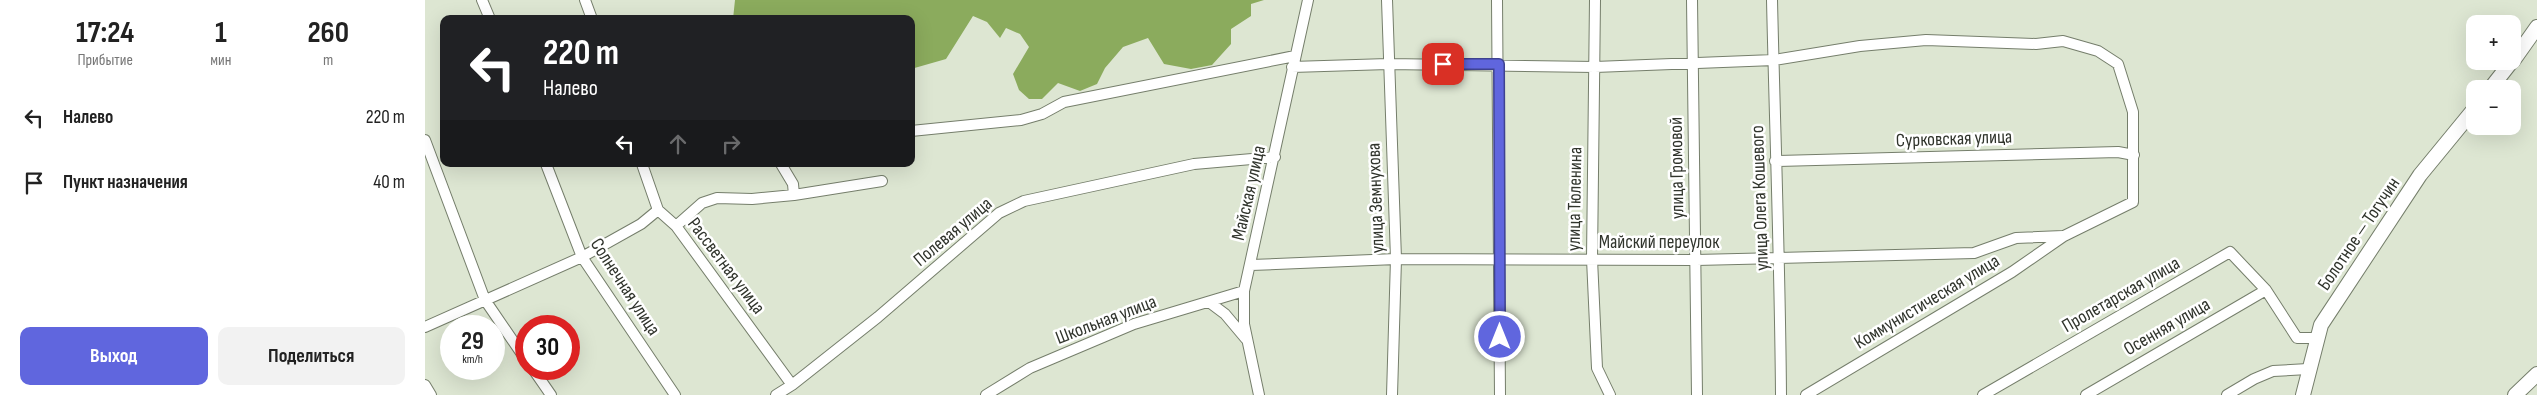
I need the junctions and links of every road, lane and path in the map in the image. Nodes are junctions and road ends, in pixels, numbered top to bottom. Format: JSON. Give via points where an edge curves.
{"nodes":[{"id":1,"x":482,"y":0,"type":"edge"},
{"id":2,"x":585,"y":0,"type":"edge"},
{"id":3,"x":1308,"y":0,"type":"edge"},
{"id":4,"x":1387,"y":0,"type":"edge"},
{"id":5,"x":1497,"y":0,"type":"edge"},
{"id":6,"x":1595,"y":0,"type":"edge"},
{"id":7,"x":1692,"y":0,"type":"edge"},
{"id":8,"x":1773,"y":0,"type":"edge"},
{"id":9,"x":488,"y":15,"type":"edge"},
{"id":10,"x":591,"y":15,"type":"edge"},
{"id":11,"x":2537,"y":27,"type":"edge"},
{"id":12,"x":2521,"y":49,"type":"edge"},
{"id":13,"x":1295,"y":56,"type":"junction"},
{"id":14,"x":1774,"y":60,"type":"junction"},
{"id":15,"x":1693,"y":63,"type":"junction"},
{"id":16,"x":1389,"y":64,"type":"junction"},
{"id":17,"x":1499,"y":64,"type":"junction"},
{"id":18,"x":1595,"y":67,"type":"junction"},
{"id":19,"x":1292,"y":68,"type":"junction"},
{"id":20,"x":2505,"y":70,"type":"edge"},
{"id":21,"x":2497,"y":80,"type":"edge"},
{"id":22,"x":2466,"y":119,"type":"edge"},
{"id":23,"x":915,"y":131,"type":"edge"},
{"id":24,"x":425,"y":140,"type":"edge"},
{"id":25,"x":2134,"y":156,"type":"junction"},
{"id":26,"x":1275,"y":157,"type":"junction"},
{"id":27,"x":1775,"y":161,"type":"junction"},
{"id":28,"x":547,"y":167,"type":"edge"},
{"id":29,"x":643,"y":167,"type":"edge"},
{"id":30,"x":783,"y":167,"type":"edge"},
{"id":31,"x":882,"y":181,"type":"dead end"},
{"id":32,"x":794,"y":195,"type":"junction"},
{"id":33,"x":658,"y":210,"type":"junction"},
{"id":34,"x":676,"y":226,"type":"junction"},
{"id":35,"x":2064,"y":236,"type":"junction"},
{"id":36,"x":582,"y":257,"type":"junction"},
{"id":37,"x":1780,"y":258,"type":"junction"},
{"id":38,"x":1396,"y":259,"type":"junction"},
{"id":39,"x":1499,"y":259,"type":"junction"},
{"id":40,"x":1592,"y":259,"type":"junction"},
{"id":41,"x":1696,"y":260,"type":"junction"},
{"id":42,"x":1251,"y":265,"type":"junction"},
{"id":43,"x":2266,"y":290,"type":"junction"},
{"id":44,"x":1244,"y":291,"type":"junction"},
{"id":45,"x":485,"y":300,"type":"junction"},
{"id":46,"x":1209,"y":302,"type":"junction"},
{"id":47,"x":425,"y":327,"type":"edge"},
{"id":48,"x":2318,"y":338,"type":"junction"},
{"id":49,"x":1248,"y":342,"type":"junction"},
{"id":50,"x":515,"y":344,"type":"edge"},
{"id":51,"x":2308,"y":369,"type":"junction"},
{"id":52,"x":2537,"y":374,"type":"edge"},
{"id":53,"x":541,"y":380,"type":"edge"},
{"id":54,"x":425,"y":385,"type":"edge"},
{"id":55,"x":792,"y":385,"type":"junction"},
{"id":56,"x":431,"y":395,"type":"edge"},
{"id":57,"x":551,"y":395,"type":"edge"},
{"id":58,"x":675,"y":395,"type":"edge"},
{"id":59,"x":776,"y":395,"type":"edge"},
{"id":60,"x":986,"y":395,"type":"edge"},
{"id":61,"x":1259,"y":395,"type":"edge"},
{"id":62,"x":1393,"y":395,"type":"edge"},
{"id":63,"x":1500,"y":395,"type":"edge"},
{"id":64,"x":1610,"y":395,"type":"edge"},
{"id":65,"x":1697,"y":395,"type":"edge"},
{"id":66,"x":1781,"y":395,"type":"edge"},
{"id":67,"x":1806,"y":395,"type":"edge"},
{"id":68,"x":1983,"y":395,"type":"edge"},
{"id":69,"x":2086,"y":395,"type":"edge"},
{"id":70,"x":2227,"y":395,"type":"edge"},
{"id":71,"x":2303,"y":395,"type":"edge"},
{"id":72,"x":2515,"y":395,"type":"edge"}],
"edges":[{"from":1,"to":9,"type":"street"},
{"from":2,"to":10,"type":"street"},
{"from":3,"to":13,"type":"street","name":"Майская улица"},
{"from":4,"to":16,"type":"street","name":"улица Земнухова"},
{"from":5,"to":17,"type":"street"},
{"from":6,"to":18,"type":"street","name":"улица Тюленина"},
{"from":7,"to":15,"type":"street","name":"улица Громовой"},
{"from":8,"to":14,"type":"street","name":"улица Олега Кошевого"},
{"from":11,"to":12,"type":"main road"},
{"from":13,"to":19,"type":"street","name":"Майская улица"},
{"from":13,"to":23,"type":"street","via":[[1064,102],[1042,114],[1021,120]]},
{"from":14,"to":15,"type":"street"},
{"from":14,"to":25,"type":"street","via":[[1860,46],[1926,40],[2036,44],[2063,41],[2098,51],[2119,64],[2133,112]]},
{"from":14,"to":27,"type":"street","name":"улица Олега Кошевого"},
{"from":15,"to":18,"type":"street"},
{"from":15,"to":41,"type":"street","name":"улица Громовой"},
{"from":16,"to":17,"type":"street"},
{"from":16,"to":19,"type":"street"},
{"from":16,"to":38,"type":"street","name":"улица Земнухова"},
{"from":17,"to":18,"type":"street"},
{"from":17,"to":39,"type":"street"},
{"from":18,"to":40,"type":"street","name":"улица Тюленина"},
{"from":19,"to":26,"type":"street","name":"Майская улица"},
{"from":20,"to":21,"type":"main road"},
{"from":22,"to":48,"type":"main road","name":"Болотное — Тогучин","via":[[2421,176],[2321,324]]},
{"from":24,"to":45,"type":"street"},
{"from":25,"to":27,"type":"street","name":"Сурковская улица","via":[[2118,152]]},
{"from":25,"to":35,"type":"street","name":"Коммунистическая улица","via":[[2133,202]]},
{"from":26,"to":42,"type":"street","name":"Майская улица"},
{"from":26,"to":55,"type":"street","name":"Полевая улица","via":[[1194,164],[1024,201],[999,213],[878,317]]},
{"from":27,"to":37,"type":"street","name":"улица Олега Кошевого"},
{"from":28,"to":36,"type":"street","name":"Солнечная улица"},
{"from":29,"to":33,"type":"street","name":"Рассветная улица"},
{"from":30,"to":32,"type":"street","via":[[793,184]]},
{"from":31,"to":32,"type":"street"},
{"from":32,"to":34,"type":"street","via":[[717,198],[703,203]]},
{"from":33,"to":34,"type":"street","name":"Рассветная улица"},
{"from":33,"to":36,"type":"street","via":[[641,224]]},
{"from":34,"to":55,"type":"street","name":"Рассветная улица"},
{"from":35,"to":37,"type":"street","name":"Майский переулок","via":[[2016,238],[1974,253]]},
{"from":35,"to":67,"type":"street","name":"Коммунистическая улица","via":[[2012,272]]},
{"from":36,"to":45,"type":"street"},
{"from":36,"to":58,"type":"street","name":"Солнечная улица"},
{"from":37,"to":41,"type":"street","name":"Майский переулок"},
{"from":37,"to":66,"type":"street","name":"улица Олега Кошевого"},
{"from":38,"to":39,"type":"street","name":"Майский переулок"},
{"from":38,"to":42,"type":"street","name":"Майский переулок"},
{"from":38,"to":62,"type":"street","name":"улица Земнухова"},
{"from":39,"to":40,"type":"street","name":"Майский переулок"},
{"from":39,"to":63,"type":"street"},
{"from":40,"to":41,"type":"street","name":"Майский переулок"},
{"from":40,"to":64,"type":"street","name":"улица Тюленина","via":[[1597,368]]},
{"from":41,"to":65,"type":"street","name":"улица Громовой"},
{"from":42,"to":44,"type":"street","name":"Майская улица"},
{"from":43,"to":48,"type":"street","via":[[2297,338]]},
{"from":43,"to":68,"type":"street","name":"Пролетарская улица","via":[[2231,252]]},
{"from":43,"to":69,"type":"street","name":"Осенняя улица"},
{"from":44,"to":46,"type":"street","name":"Школьная улица"},
{"from":44,"to":49,"type":"street","name":"Майская улица","via":[[1244,324]]},
{"from":45,"to":47,"type":"street"},
{"from":45,"to":50,"type":"street"},
{"from":46,"to":49,"type":"street","via":[[1225,314]]},
{"from":46,"to":60,"type":"street","name":"Школьная улица","via":[[1126,328],[1030,368]]},
{"from":48,"to":51,"type":"main road","name":"Болотное — Тогучин"},
{"from":49,"to":61,"type":"street","name":"Майская улица"},
{"from":51,"to":70,"type":"street","via":[[2273,372]]},
{"from":51,"to":71,"type":"main road","name":"Болотное — Тогучин"},
{"from":52,"to":72,"type":"main road"},
{"from":53,"to":57,"type":"street"},
{"from":54,"to":56,"type":"street"},
{"from":55,"to":59,"type":"street","name":"Полевая улица"}]}
